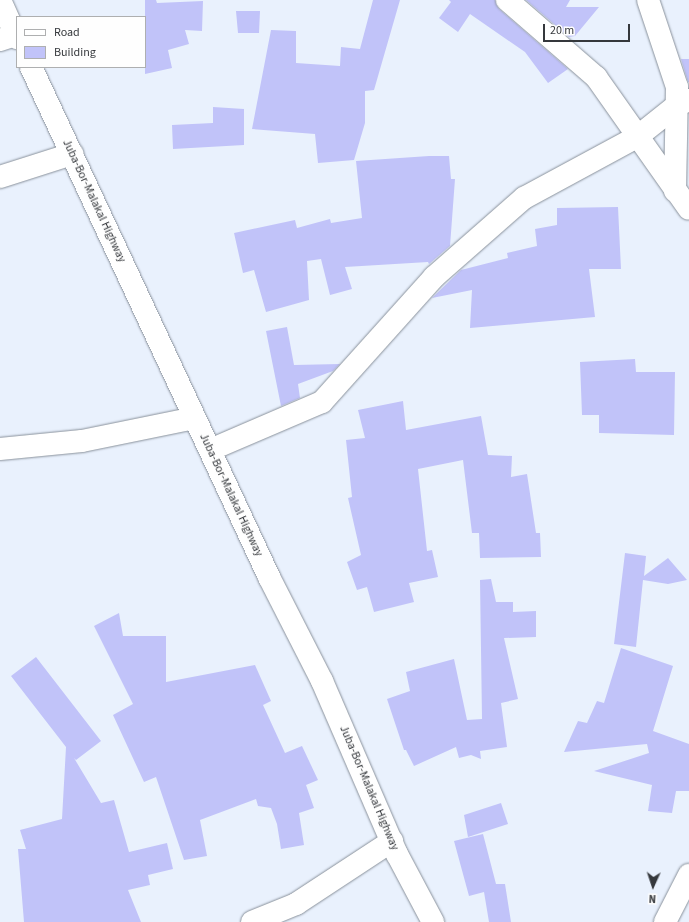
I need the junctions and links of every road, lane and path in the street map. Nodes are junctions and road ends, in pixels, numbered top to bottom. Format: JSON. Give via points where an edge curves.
{"nodes":[{"id":1,"x":0,"y":0,"type":"edge"},
{"id":2,"x":507,"y":0,"type":"edge"},
{"id":3,"x":648,"y":0,"type":"edge"},
{"id":4,"x":11,"y":38,"type":"edge"},
{"id":5,"x":31,"y":68,"type":"edge"},
{"id":6,"x":682,"y":103,"type":"edge"},
{"id":7,"x":637,"y":137,"type":"junction"},
{"id":8,"x":72,"y":154,"type":"junction"},
{"id":9,"x":0,"y":177,"type":"edge"},
{"id":10,"x":675,"y":191,"type":"junction"},
{"id":11,"x":689,"y":209,"type":"edge"},
{"id":12,"x":195,"y":418,"type":"junction"},
{"id":13,"x":0,"y":449,"type":"edge"},
{"id":14,"x":210,"y":450,"type":"junction"},
{"id":15,"x":392,"y":841,"type":"junction"},
{"id":16,"x":689,"y":875,"type":"edge"},
{"id":17,"x":252,"y":922,"type":"edge"},
{"id":18,"x":432,"y":922,"type":"edge"},
{"id":19,"x":665,"y":922,"type":"edge"}],
"edges":[{"from":1,"to":4,"type":"street"},
{"from":2,"to":7,"type":"street","via":[[596,76]]},
{"from":3,"to":6,"type":"street"},
{"from":5,"to":8,"type":"street","name":"Juba-Bor-Malakal Highway"},
{"from":6,"to":7,"type":"street"},
{"from":6,"to":10,"type":"street"},
{"from":7,"to":10,"type":"street"},
{"from":7,"to":14,"type":"street","via":[[524,198],[434,277],[322,402]]},
{"from":8,"to":9,"type":"street"},
{"from":8,"to":12,"type":"street","name":"Juba-Bor-Malakal Highway"},
{"from":10,"to":11,"type":"street"},
{"from":12,"to":13,"type":"street","via":[[82,441]]},
{"from":12,"to":14,"type":"street","name":"Juba-Bor-Malakal Highway"},
{"from":14,"to":15,"type":"street","name":"Juba-Bor-Malakal Highway","via":[[322,681]]},
{"from":15,"to":17,"type":"street","via":[[296,904]]},
{"from":15,"to":18,"type":"street","name":"Juba-Bor-Malakal Highway"},
{"from":16,"to":19,"type":"street"}]}
